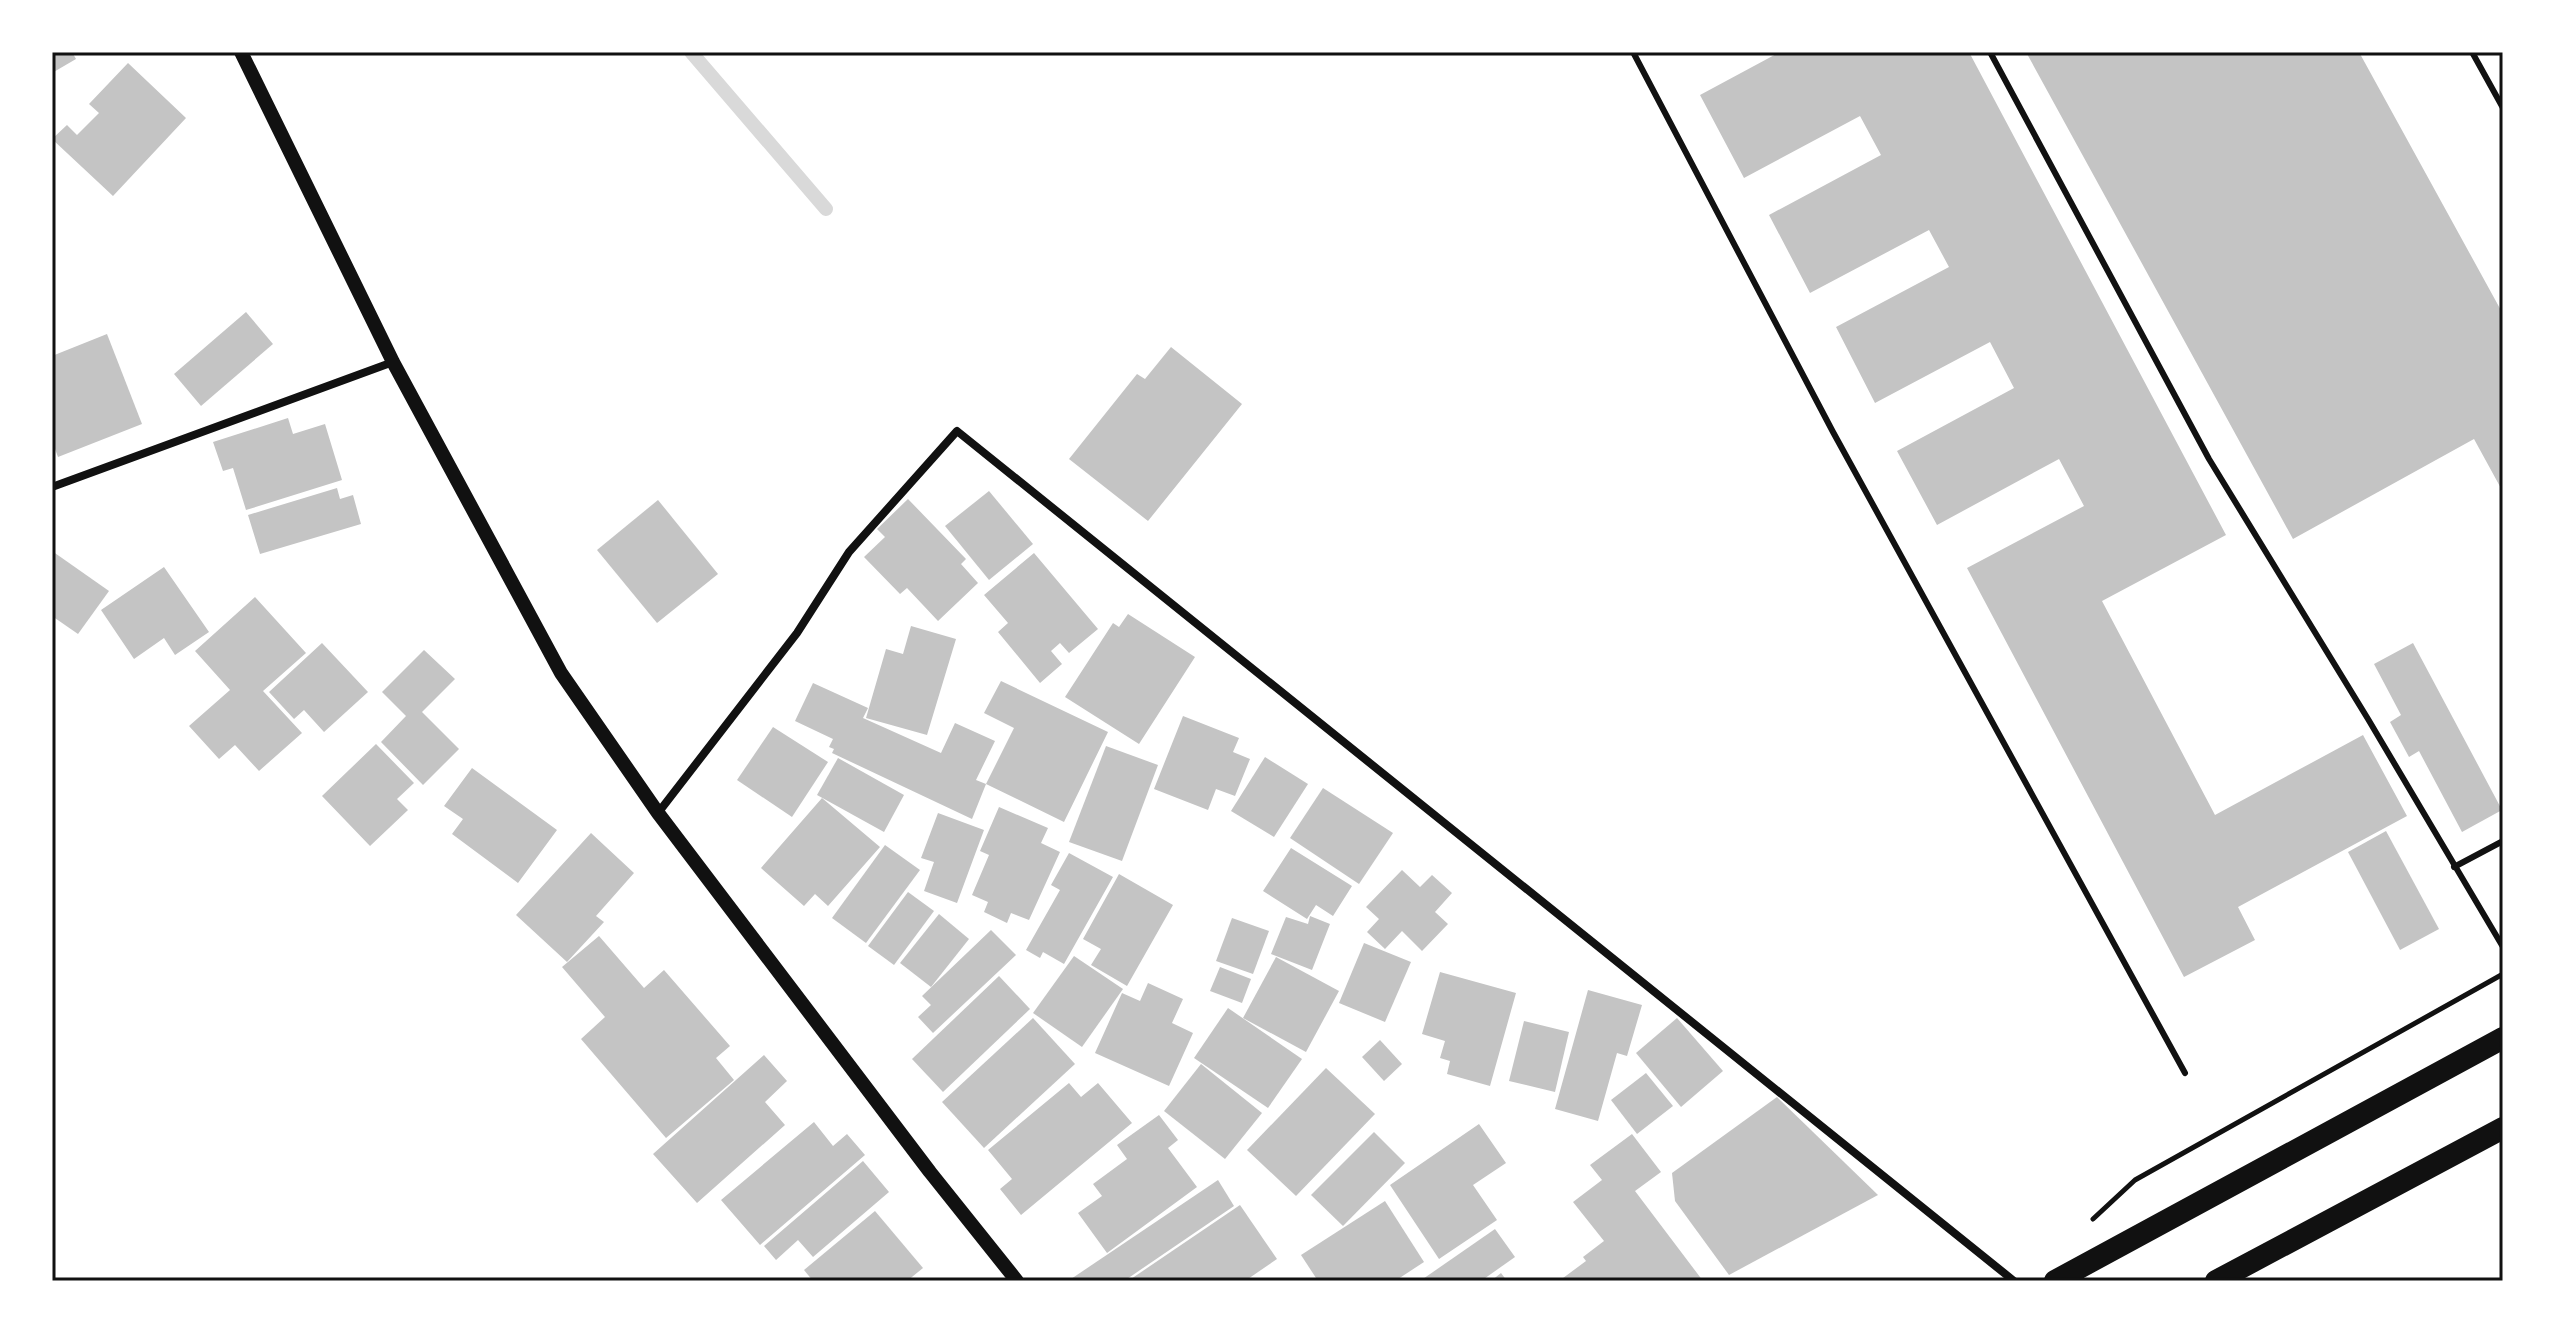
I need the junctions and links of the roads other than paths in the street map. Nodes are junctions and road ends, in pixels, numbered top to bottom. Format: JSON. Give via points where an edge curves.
{"nodes":[{"id":1,"x":241,"y":52,"type":"edge"},
{"id":2,"x":1633,"y":52,"type":"edge"},
{"id":3,"x":1990,"y":52,"type":"edge"},
{"id":4,"x":2472,"y":52,"type":"edge"},
{"id":5,"x":2503,"y":108,"type":"edge"},
{"id":6,"x":393,"y":362,"type":"junction"},
{"id":7,"x":52,"y":487,"type":"edge"},
{"id":8,"x":658,"y":813,"type":"junction"},
{"id":9,"x":2503,"y":841,"type":"edge"},
{"id":10,"x":2454,"y":867,"type":"junction"},
{"id":11,"x":2503,"y":947,"type":"edge"},
{"id":12,"x":2503,"y":1038,"type":"edge"},
{"id":13,"x":2185,"y":1073,"type":"dead end"},
{"id":14,"x":2502,"y":1128,"type":"edge"},
{"id":15,"x":1017,"y":1281,"type":"edge"},
{"id":16,"x":2014,"y":1281,"type":"edge"},
{"id":17,"x":2055,"y":1281,"type":"edge"},
{"id":18,"x":2216,"y":1281,"type":"edge"}],
"edges":[{"from":1,"to":6,"type":"street"},
{"from":2,"to":13,"type":"lane","via":[[1833,432]]},
{"from":3,"to":10,"type":"lane","via":[[2209,459]]},
{"from":4,"to":5,"type":"lane"},
{"from":6,"to":7,"type":"street"},
{"from":6,"to":8,"type":"street","via":[[561,673]]},
{"from":8,"to":15,"type":"street"},
{"from":8,"to":16,"type":"street","via":[[797,633],[849,552],[957,431]]},
{"from":9,"to":10,"type":"lane"},
{"from":10,"to":11,"type":"lane"},
{"from":12,"to":17,"type":"highway"},
{"from":14,"to":18,"type":"highway"}]}
